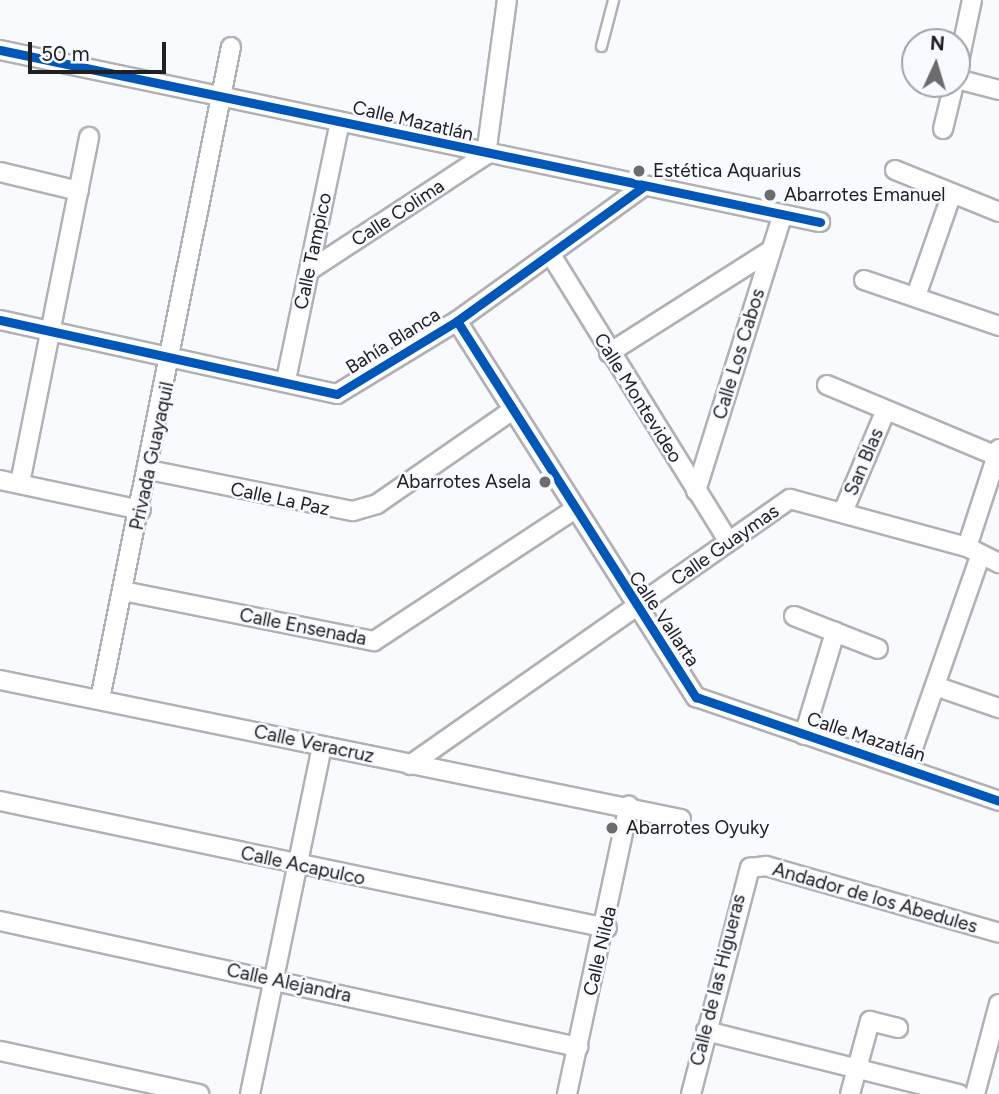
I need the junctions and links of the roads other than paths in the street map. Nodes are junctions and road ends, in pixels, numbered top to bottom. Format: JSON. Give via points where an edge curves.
{"nodes":[{"id":1,"x":507,"y":0,"type":"edge"},
{"id":2,"x":613,"y":0,"type":"edge"},
{"id":3,"x":972,"y":0,"type":"edge"},
{"id":4,"x":966,"y":28,"type":"edge"},
{"id":5,"x":601,"y":46,"type":"dead end"},
{"id":6,"x":230,"y":47,"type":"dead end"},
{"id":7,"x":0,"y":50,"type":"edge"},
{"id":8,"x":971,"y":83,"type":"edge"},
{"id":9,"x":999,"y":90,"type":"edge"},
{"id":10,"x":951,"y":98,"type":"edge"},
{"id":11,"x":223,"y":99,"type":"junction"},
{"id":12,"x":340,"y":122,"type":"junction"},
{"id":13,"x":943,"y":129,"type":"dead end"},
{"id":14,"x":89,"y":137,"type":"dead end"},
{"id":15,"x":486,"y":156,"type":"junction"},
{"id":16,"x":895,"y":170,"type":"dead end"},
{"id":17,"x":0,"y":172,"type":"edge"},
{"id":18,"x":643,"y":187,"type":"junction"},
{"id":19,"x":79,"y":191,"type":"junction"},
{"id":20,"x":952,"y":193,"type":"junction"},
{"id":21,"x":999,"y":212,"type":"edge"},
{"id":22,"x":782,"y":217,"type":"junction"},
{"id":23,"x":820,"y":222,"type":"dead end"},
{"id":24,"x":771,"y":250,"type":"junction"},
{"id":25,"x":551,"y":255,"type":"junction"},
{"id":26,"x":310,"y":270,"type":"junction"},
{"id":27,"x":864,"y":280,"type":"dead end"},
{"id":28,"x":916,"y":296,"type":"junction"},
{"id":29,"x":0,"y":320,"type":"edge"},
{"id":30,"x":457,"y":321,"type":"junction"},
{"id":31,"x":999,"y":326,"type":"edge"},
{"id":32,"x":52,"y":330,"type":"junction"},
{"id":33,"x":609,"y":353,"type":"junction"},
{"id":34,"x":174,"y":355,"type":"junction"},
{"id":35,"x":286,"y":380,"type":"junction"},
{"id":36,"x":827,"y":386,"type":"dead end"},
{"id":37,"x":510,"y":412,"type":"junction"},
{"id":38,"x":885,"y":412,"type":"junction"},
{"id":39,"x":998,"y":453,"type":"edge"},
{"id":40,"x":149,"y":470,"type":"junction"},
{"id":41,"x":0,"y":480,"type":"edge"},
{"id":42,"x":20,"y":483,"type":"junction"},
{"id":43,"x":696,"y":491,"type":"junction"},
{"id":44,"x":141,"y":510,"type":"junction"},
{"id":45,"x":572,"y":511,"type":"junction"},
{"id":46,"x":843,"y":512,"type":"junction"},
{"id":47,"x":727,"y":540,"type":"junction"},
{"id":48,"x":974,"y":552,"type":"junction"},
{"id":49,"x":999,"y":563,"type":"edge"},
{"id":50,"x":123,"y":591,"type":"junction"},
{"id":51,"x":636,"y":610,"type":"junction"},
{"id":52,"x":793,"y":616,"type":"dead end"},
{"id":53,"x":835,"y":632,"type":"junction"},
{"id":54,"x":877,"y":649,"type":"dead end"},
{"id":55,"x":0,"y":680,"type":"edge"},
{"id":56,"x":938,"y":687,"type":"junction"},
{"id":57,"x":100,"y":699,"type":"junction"},
{"id":58,"x":722,"y":707,"type":"joint"},
{"id":59,"x":999,"y":708,"type":"edge"},
{"id":60,"x":804,"y":735,"type":"junction"},
{"id":61,"x":322,"y":746,"type":"junction"},
{"id":62,"x":410,"y":765,"type":"junction"},
{"id":63,"x":906,"y":768,"type":"junction"},
{"id":64,"x":0,"y":801,"type":"edge"},
{"id":65,"x":999,"y":801,"type":"edge"},
{"id":66,"x":629,"y":806,"type":"junction"},
{"id":67,"x":681,"y":818,"type":"dead end"},
{"id":68,"x":297,"y":865,"type":"junction"},
{"id":69,"x":750,"y":868,"type":"joint"},
{"id":70,"x":0,"y":922,"type":"edge"},
{"id":71,"x":607,"y":928,"type":"junction"},
{"id":72,"x":999,"y":933,"type":"edge"},
{"id":73,"x":273,"y":979,"type":"junction"},
{"id":74,"x":999,"y":1004,"type":"edge"},
{"id":75,"x":898,"y":1028,"type":"dead end"},
{"id":76,"x":706,"y":1031,"type":"junction"},
{"id":77,"x":578,"y":1047,"type":"junction"},
{"id":78,"x":0,"y":1051,"type":"edge"},
{"id":79,"x":857,"y":1070,"type":"junction"},
{"id":80,"x":199,"y":1094,"type":"edge"},
{"id":81,"x":250,"y":1094,"type":"edge"},
{"id":82,"x":567,"y":1094,"type":"edge"},
{"id":83,"x":691,"y":1094,"type":"edge"},
{"id":84,"x":850,"y":1094,"type":"edge"},
{"id":85,"x":958,"y":1094,"type":"edge"},
{"id":86,"x":975,"y":1094,"type":"edge"}],
"edges":[{"from":1,"to":15,"type":"street"},
{"from":2,"to":5,"type":"lane"},
{"from":3,"to":4,"type":"street"},
{"from":6,"to":11,"type":"street","name":"Privada Guayaquil"},
{"from":7,"to":11,"type":"street","name":"Calle Mazatlán"},
{"from":8,"to":9,"type":"street"},
{"from":10,"to":13,"type":"street"},
{"from":11,"to":12,"type":"street","name":"Calle Mazatlán"},
{"from":11,"to":34,"type":"street","name":"Privada Guayaquil"},
{"from":12,"to":15,"type":"street","name":"Calle Mazatlán"},
{"from":12,"to":26,"type":"street","name":"Calle Tampico"},
{"from":14,"to":19,"type":"street"},
{"from":15,"to":18,"type":"street","name":"Calle Mazatlán"},
{"from":15,"to":26,"type":"street","name":"Calle Colima"},
{"from":16,"to":20,"type":"street"},
{"from":17,"to":19,"type":"street"},
{"from":18,"to":22,"type":"street","name":"Calle Mazatlán"},
{"from":18,"to":25,"type":"street","name":"Bahía Blanca"},
{"from":19,"to":32,"type":"street"},
{"from":20,"to":21,"type":"street"},
{"from":20,"to":28,"type":"street"},
{"from":22,"to":23,"type":"street","name":"Calle Mazatlán"},
{"from":22,"to":24,"type":"street","name":"Calle Los Cabos"},
{"from":24,"to":33,"type":"street"},
{"from":24,"to":43,"type":"street","name":"Calle Los Cabos"},
{"from":25,"to":30,"type":"street","name":"Bahía Blanca"},
{"from":25,"to":33,"type":"street","name":"Calle Montevideo"},
{"from":26,"to":35,"type":"street","name":"Calle Tampico"},
{"from":27,"to":28,"type":"street"},
{"from":28,"to":31,"type":"street"},
{"from":29,"to":32,"type":"street","name":"Bahía Blanca"},
{"from":30,"to":35,"type":"street","name":"Bahía Blanca","via":[[337,394]]},
{"from":30,"to":37,"type":"street","name":"Calle Vallarta"},
{"from":32,"to":34,"type":"street","name":"Bahía Blanca"},
{"from":32,"to":42,"type":"street"},
{"from":33,"to":43,"type":"street","name":"Calle Montevideo"},
{"from":34,"to":35,"type":"street","name":"Bahía Blanca"},
{"from":34,"to":40,"type":"street","name":"Privada Guayaquil"},
{"from":36,"to":38,"type":"street"},
{"from":37,"to":40,"type":"street","name":"Calle La Paz","via":[[377,504],[352,511]]},
{"from":37,"to":45,"type":"street","name":"Calle Vallarta"},
{"from":38,"to":39,"type":"street"},
{"from":38,"to":46,"type":"street","name":"San Blas"},
{"from":39,"to":48,"type":"street"},
{"from":40,"to":44,"type":"street","name":"Privada Guayaquil"},
{"from":41,"to":42,"type":"street"},
{"from":42,"to":44,"type":"street"},
{"from":43,"to":47,"type":"street","name":"Calle Montevideo"},
{"from":44,"to":50,"type":"street","name":"Privada Guayaquil"},
{"from":45,"to":50,"type":"street","name":"Calle Ensenada","via":[[374,641]]},
{"from":45,"to":51,"type":"street","name":"Calle Vallarta"},
{"from":46,"to":47,"type":"street","name":"Calle Guaymas","via":[[790,499]]},
{"from":46,"to":48,"type":"street","name":"Calle Guaymas"},
{"from":47,"to":51,"type":"street","name":"Calle Guaymas"},
{"from":48,"to":49,"type":"street","name":"Calle Guaymas"},
{"from":48,"to":56,"type":"street"},
{"from":50,"to":57,"type":"street","name":"Privada Guayaquil"},
{"from":51,"to":58,"type":"street","name":"Calle Vallarta","via":[[696,697]]},
{"from":51,"to":62,"type":"street","name":"Calle Guaymas"},
{"from":52,"to":53,"type":"street"},
{"from":53,"to":54,"type":"street"},
{"from":53,"to":60,"type":"street"},
{"from":55,"to":57,"type":"street","name":"Calle Veracruz"},
{"from":56,"to":59,"type":"street"},
{"from":56,"to":63,"type":"street"},
{"from":57,"to":61,"type":"street","name":"Calle Veracruz"},
{"from":58,"to":60,"type":"street","name":"Calle Mazatlán"},
{"from":60,"to":63,"type":"street","name":"Calle Mazatlán"},
{"from":61,"to":62,"type":"street","name":"Calle Veracruz"},
{"from":61,"to":68,"type":"street"},
{"from":62,"to":66,"type":"street","name":"Calle Veracruz"},
{"from":63,"to":65,"type":"street","name":"Calle Mazatlán"},
{"from":64,"to":68,"type":"street","name":"Calle Acapulco"},
{"from":66,"to":67,"type":"street"},
{"from":66,"to":71,"type":"street","name":"Calle Nilda"},
{"from":68,"to":71,"type":"street","name":"Calle Acapulco"},
{"from":68,"to":73,"type":"street"},
{"from":69,"to":72,"type":"street","name":"Andador de los Abedules","via":[[766,866]]},
{"from":69,"to":76,"type":"street","name":"Calle de las Higueras"},
{"from":70,"to":73,"type":"street","name":"Calle Alejandra"},
{"from":71,"to":77,"type":"street","name":"Calle Nilda"},
{"from":73,"to":77,"type":"street","name":"Calle Alejandra"},
{"from":73,"to":81,"type":"street"},
{"from":74,"to":86,"type":"street"},
{"from":75,"to":79,"type":"street","via":[[870,1021]]},
{"from":76,"to":79,"type":"street"},
{"from":76,"to":83,"type":"street","name":"Calle de las Higueras"},
{"from":77,"to":82,"type":"street","name":"Calle Nilda"},
{"from":78,"to":80,"type":"street"},
{"from":79,"to":84,"type":"street"},
{"from":79,"to":85,"type":"street"}]}
